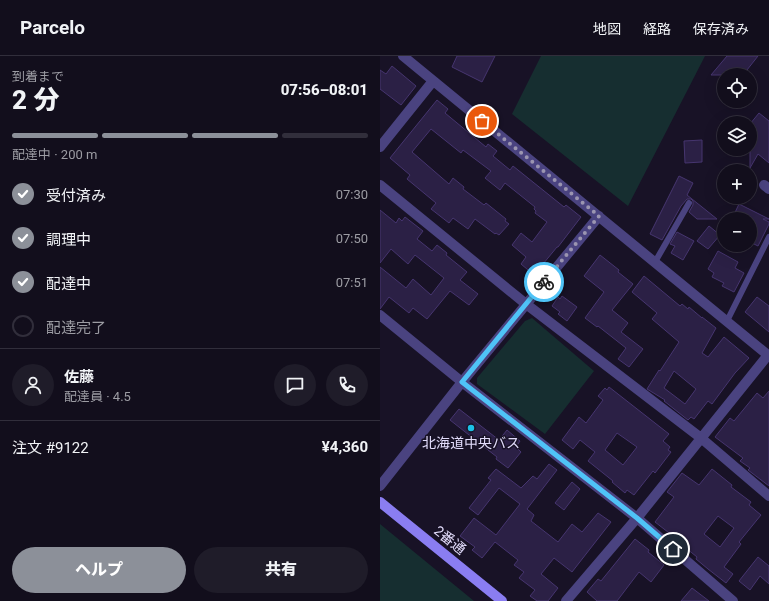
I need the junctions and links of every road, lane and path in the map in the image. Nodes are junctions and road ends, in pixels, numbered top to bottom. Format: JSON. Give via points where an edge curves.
{"nodes":[{"id":1,"x":403,"y":56,"type":"edge"},
{"id":2,"x":433,"y":81,"type":"junction"},
{"id":3,"x":380,"y":147,"type":"edge"},
{"id":4,"x":380,"y":185,"type":"edge"},
{"id":5,"x":689,"y":203,"type":"dead end"},
{"id":6,"x":599,"y":216,"type":"junction"},
{"id":7,"x":769,"y":237,"type":"edge"},
{"id":8,"x":655,"y":262,"type":"junction"},
{"id":9,"x":526,"y":304,"type":"junction"},
{"id":10,"x":380,"y":315,"type":"edge"},
{"id":11,"x":728,"y":321,"type":"junction"},
{"id":12,"x":768,"y":355,"type":"edge"},
{"id":13,"x":462,"y":382,"type":"junction"},
{"id":14,"x":701,"y":438,"type":"junction"},
{"id":15,"x":380,"y":486,"type":"edge"},
{"id":16,"x":769,"y":496,"type":"edge"},
{"id":17,"x":380,"y":502,"type":"edge"},
{"id":18,"x":637,"y":518,"type":"junction"},
{"id":19,"x":502,"y":601,"type":"edge"},
{"id":20,"x":566,"y":601,"type":"edge"},
{"id":21,"x":733,"y":601,"type":"edge"}],
"edges":[{"from":1,"to":2,"type":"street"},
{"from":2,"to":3,"type":"street"},
{"from":2,"to":6,"type":"street"},
{"from":4,"to":9,"type":"street"},
{"from":5,"to":8,"type":"lane"},
{"from":6,"to":8,"type":"street"},
{"from":6,"to":9,"type":"street"},
{"from":7,"to":11,"type":"lane"},
{"from":8,"to":11,"type":"street"},
{"from":9,"to":13,"type":"street"},
{"from":9,"to":14,"type":"street"},
{"from":10,"to":13,"type":"street"},
{"from":11,"to":12,"type":"street"},
{"from":12,"to":14,"type":"street"},
{"from":13,"to":15,"type":"street"},
{"from":13,"to":18,"type":"street"},
{"from":14,"to":16,"type":"street"},
{"from":14,"to":18,"type":"street"},
{"from":17,"to":19,"type":"street","name":"2番通"},
{"from":18,"to":20,"type":"street"},
{"from":18,"to":21,"type":"street"}]}
